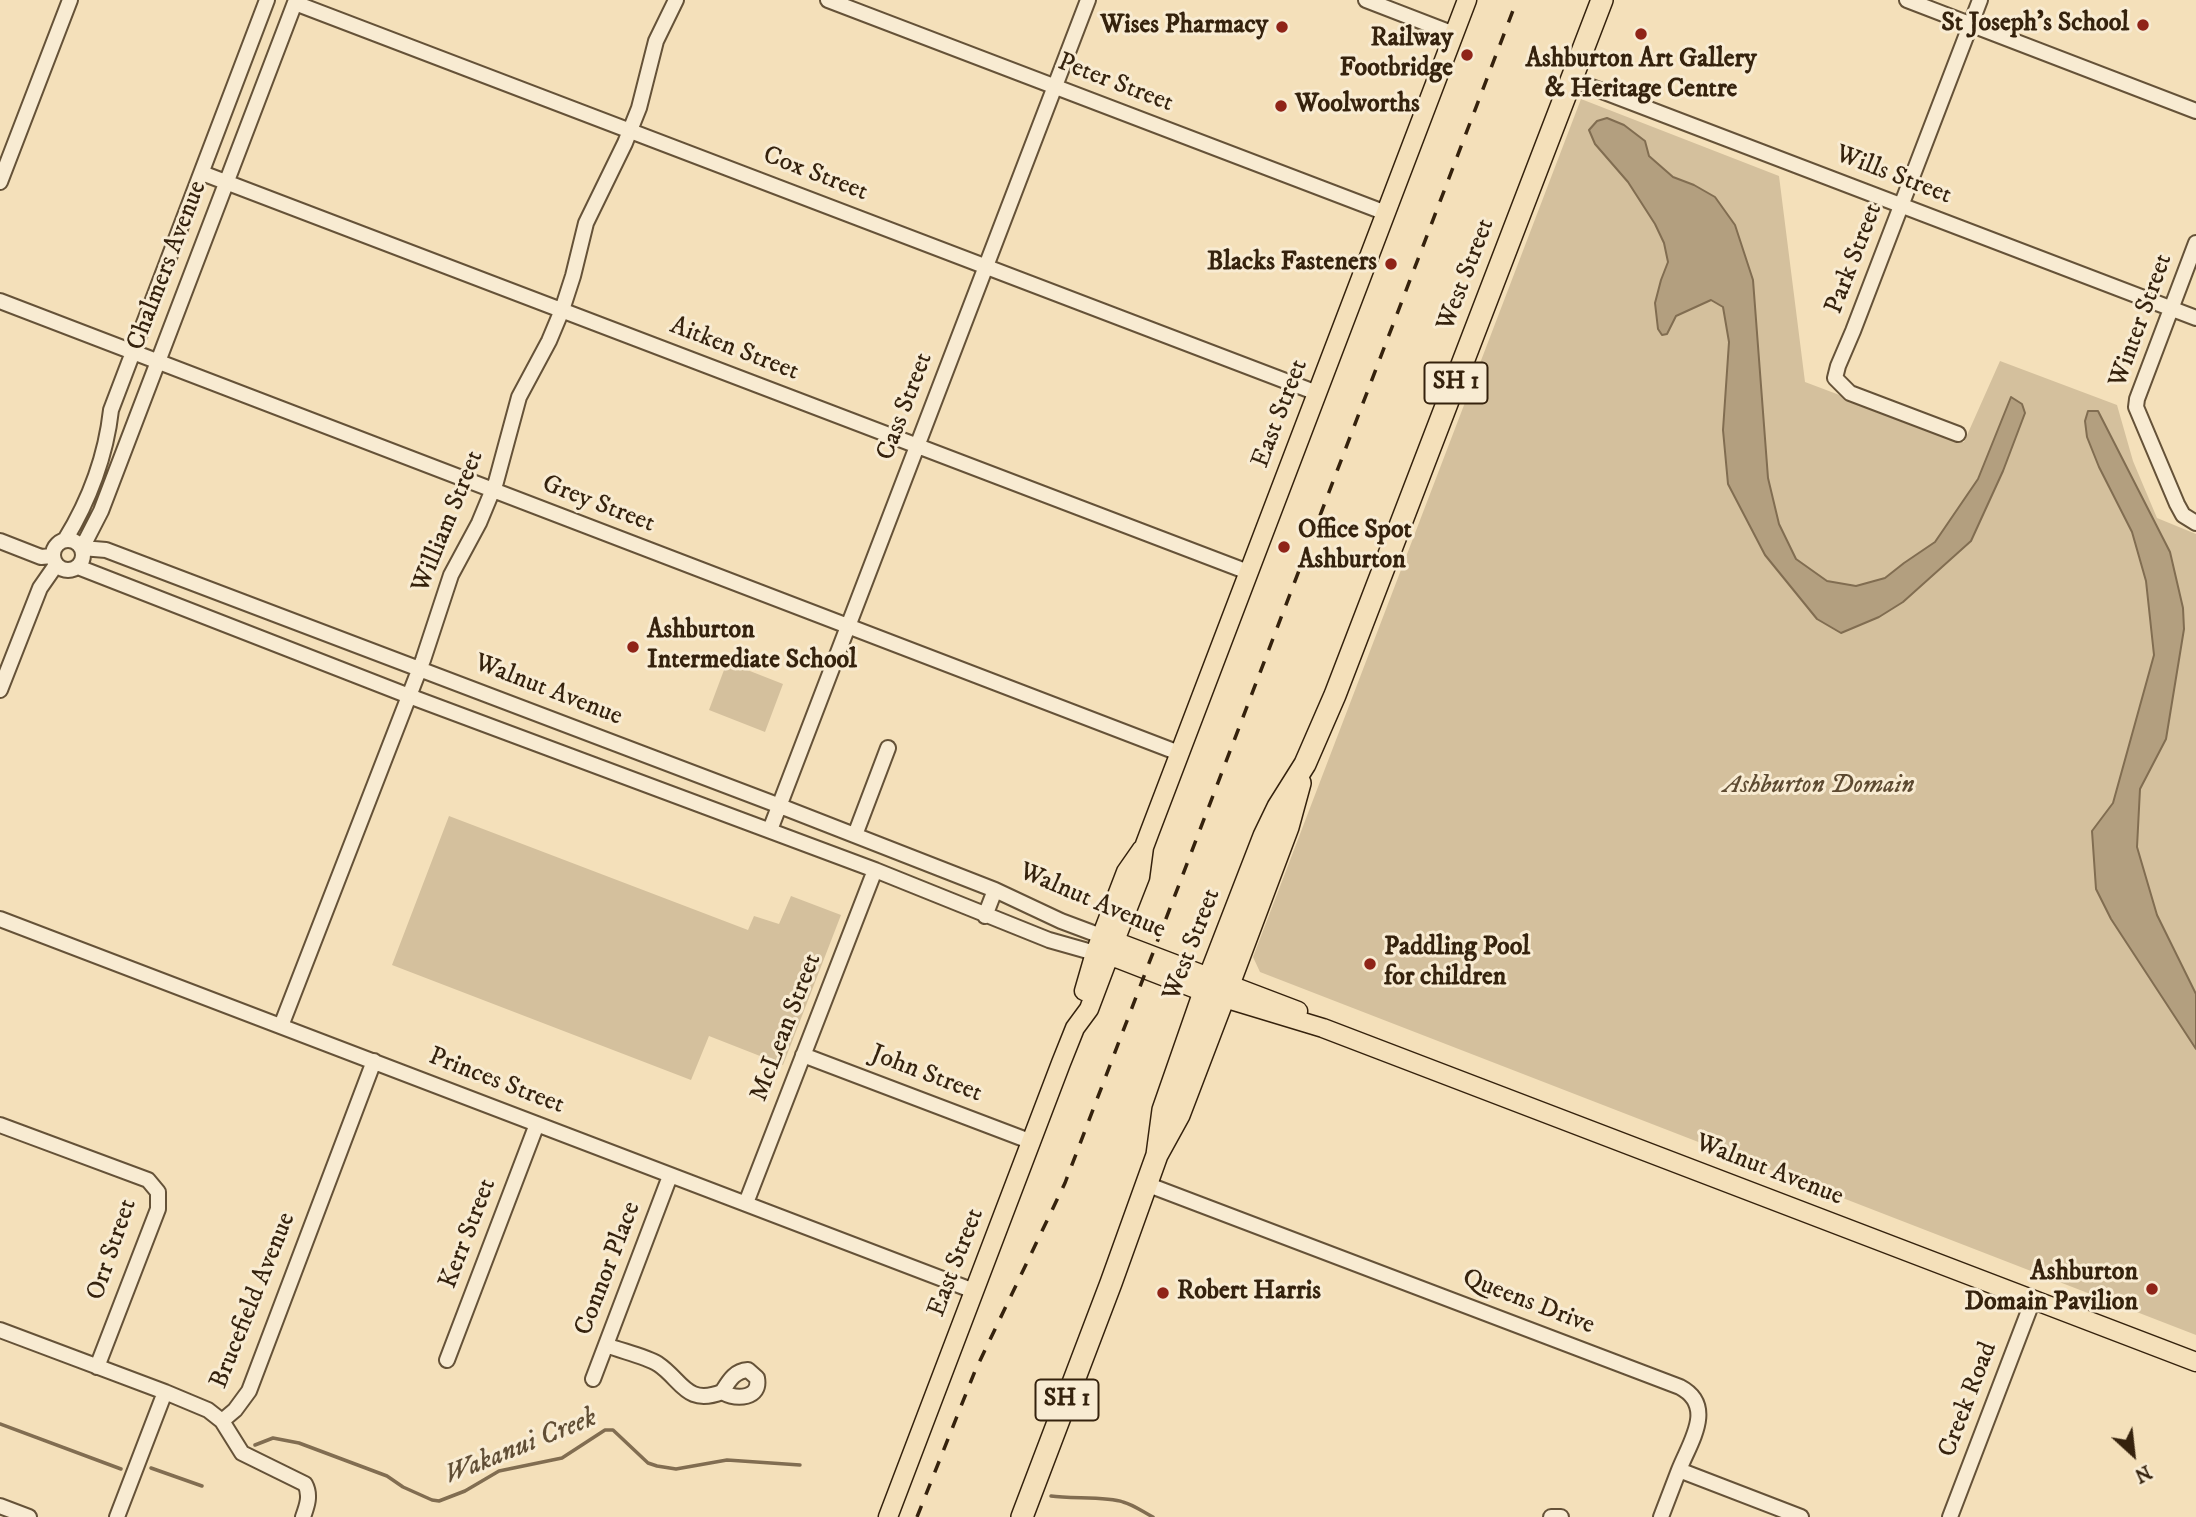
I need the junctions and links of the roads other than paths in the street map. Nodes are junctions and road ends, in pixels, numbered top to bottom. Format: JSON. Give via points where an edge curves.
{"nodes":[{"id":1,"x":69,"y":0,"type":"edge"},
{"id":2,"x":267,"y":0,"type":"edge"},
{"id":3,"x":676,"y":0,"type":"edge"},
{"id":4,"x":828,"y":0,"type":"edge"},
{"id":5,"x":1088,"y":0,"type":"edge"},
{"id":6,"x":1366,"y":0,"type":"edge"},
{"id":7,"x":1467,"y":0,"type":"edge"},
{"id":8,"x":1602,"y":0,"type":"edge"},
{"id":9,"x":1907,"y":0,"type":"edge"},
{"id":10,"x":1980,"y":0,"type":"edge"},
{"id":11,"x":296,"y":1,"type":"edge"},
{"id":12,"x":1971,"y":25,"type":"junction"},
{"id":13,"x":1454,"y":34,"type":"junction"},
{"id":14,"x":1573,"y":80,"type":"junction"},
{"id":15,"x":1055,"y":86,"type":"junction"},
{"id":16,"x":2196,"y":111,"type":"edge"},
{"id":17,"x":630,"y":131,"type":"junction"},
{"id":18,"x":202,"y":173,"type":"junction"},
{"id":19,"x":0,"y":182,"type":"edge"},
{"id":20,"x":227,"y":182,"type":"junction"},
{"id":21,"x":1902,"y":205,"type":"junction"},
{"id":22,"x":1386,"y":213,"type":"junction"},
{"id":23,"x":2196,"y":243,"type":"edge"},
{"id":24,"x":986,"y":266,"type":"junction"},
{"id":25,"x":0,"y":301,"type":"edge"},
{"id":26,"x":2171,"y":308,"type":"junction"},
{"id":27,"x":562,"y":310,"type":"junction"},
{"id":28,"x":2196,"y":318,"type":"edge"},
{"id":29,"x":132,"y":352,"type":"junction"},
{"id":30,"x":157,"y":362,"type":"junction"},
{"id":31,"x":1317,"y":393,"type":"junction"},
{"id":32,"x":1958,"y":434,"type":"dead end"},
{"id":33,"x":917,"y":446,"type":"junction"},
{"id":34,"x":492,"y":491,"type":"junction"},
{"id":35,"x":101,"y":511,"type":"junction"},
{"id":36,"x":2196,"y":523,"type":"edge"},
{"id":37,"x":65,"y":540,"type":"junction"},
{"id":38,"x":0,"y":541,"type":"edge"},
{"id":39,"x":82,"y":548,"type":"junction"},
{"id":40,"x":106,"y":550,"type":"junction"},
{"id":41,"x":54,"y":560,"type":"junction"},
{"id":42,"x":78,"y":567,"type":"junction"},
{"id":43,"x":1248,"y":572,"type":"junction"},
{"id":44,"x":848,"y":626,"type":"junction"},
{"id":45,"x":419,"y":670,"type":"junction"},
{"id":46,"x":0,"y":690,"type":"edge"},
{"id":47,"x":409,"y":696,"type":"junction"},
{"id":48,"x":888,"y":748,"type":"dead end"},
{"id":49,"x":1180,"y":753,"type":"junction"},
{"id":50,"x":780,"y":806,"type":"junction"},
{"id":51,"x":770,"y":830,"type":"junction"},
{"id":52,"x":855,"y":835,"type":"junction"},
{"id":53,"x":875,"y":870,"type":"junction"},
{"id":54,"x":995,"y":890,"type":"junction"},
{"id":55,"x":985,"y":916,"type":"junction"},
{"id":56,"x":0,"y":919,"type":"edge"},
{"id":57,"x":1105,"y":947,"type":"junction"},
{"id":58,"x":1217,"y":988,"type":"junction"},
{"id":59,"x":281,"y":1026,"type":"junction"},
{"id":60,"x":803,"y":1055,"type":"junction"},
{"id":61,"x":374,"y":1061,"type":"junction"},
{"id":62,"x":537,"y":1124,"type":"junction"},
{"id":63,"x":0,"y":1125,"type":"edge"},
{"id":64,"x":1032,"y":1142,"type":"junction"},
{"id":65,"x":670,"y":1175,"type":"junction"},
{"id":66,"x":1146,"y":1184,"type":"junction"},
{"id":67,"x":746,"y":1203,"type":"junction"},
{"id":68,"x":974,"y":1291,"type":"junction"},
{"id":69,"x":2033,"y":1300,"type":"junction"},
{"id":70,"x":0,"y":1330,"type":"edge"},
{"id":71,"x":606,"y":1345,"type":"junction"},
{"id":72,"x":447,"y":1360,"type":"dead end"},
{"id":73,"x":2196,"y":1362,"type":"edge"},
{"id":74,"x":97,"y":1367,"type":"junction"},
{"id":75,"x":593,"y":1380,"type":"dead end"},
{"id":76,"x":165,"y":1392,"type":"junction"},
{"id":77,"x":722,"y":1392,"type":"dead end"},
{"id":78,"x":222,"y":1421,"type":"junction"},
{"id":79,"x":1679,"y":1470,"type":"junction"},
{"id":80,"x":0,"y":1506,"type":"edge"},
{"id":81,"x":29,"y":1517,"type":"edge"},
{"id":82,"x":117,"y":1517,"type":"edge"},
{"id":83,"x":303,"y":1517,"type":"edge"},
{"id":84,"x":888,"y":1517,"type":"edge"},
{"id":85,"x":1022,"y":1517,"type":"edge"},
{"id":86,"x":1550,"y":1517,"type":"edge"},
{"id":87,"x":1561,"y":1517,"type":"edge"},
{"id":88,"x":1661,"y":1517,"type":"edge"},
{"id":89,"x":1801,"y":1517,"type":"edge"},
{"id":90,"x":1950,"y":1517,"type":"edge"}],
"edges":[{"from":1,"to":19,"type":"street"},
{"from":2,"to":18,"type":"street","name":"Chalmers Avenue"},
{"from":3,"to":17,"type":"street","name":"William Street","via":[[656,41]]},
{"from":4,"to":15,"type":"street","name":"Peter Street"},
{"from":5,"to":15,"type":"street","name":"Cass Street"},
{"from":6,"to":13,"type":"street"},
{"from":7,"to":13,"type":"main road","name":"East Street"},
{"from":8,"to":14,"type":"highway","name":"West Street","number":"SH 1"},
{"from":9,"to":12,"type":"street"},
{"from":10,"to":12,"type":"street","name":"Park Street"},
{"from":11,"to":17,"type":"street","name":"Cox Street"},
{"from":11,"to":20,"type":"street","name":"Chalmers Avenue"},
{"from":12,"to":16,"type":"street"},
{"from":12,"to":21,"type":"street","name":"Park Street"},
{"from":13,"to":22,"type":"main road","name":"East Street"},
{"from":14,"to":21,"type":"street","name":"Wills Street"},
{"from":14,"to":58,"type":"highway","name":"West Street","number":"SH 1","via":[[1335,695],[1305,764],[1264,836]]},
{"from":15,"to":22,"type":"street","name":"Peter Street"},
{"from":15,"to":24,"type":"street","name":"Cass Street"},
{"from":17,"to":24,"type":"street","name":"Cox Street"},
{"from":17,"to":27,"type":"street","name":"William Street","via":[[592,207]]},
{"from":18,"to":20,"type":"street","name":"Aitken Street"},
{"from":18,"to":29,"type":"street","name":"Chalmers Avenue"},
{"from":20,"to":27,"type":"street","name":"Aitken Street"},
{"from":20,"to":30,"type":"street","name":"Chalmers Avenue"},
{"from":21,"to":26,"type":"street","name":"Wills Street"},
{"from":21,"to":32,"type":"street","name":"Park Street","via":[[1835,378],[1850,393]]},
{"from":22,"to":31,"type":"main road","name":"East Street"},
{"from":23,"to":26,"type":"street","name":"Winter Street"},
{"from":24,"to":31,"type":"street","name":"Cox Street"},
{"from":24,"to":33,"type":"street","name":"Cass Street"},
{"from":25,"to":29,"type":"street","name":"Grey Street"},
{"from":26,"to":28,"type":"street","name":"Wills Street"},
{"from":26,"to":36,"type":"street","name":"Winter Street","via":[[2137,399],[2138,415],[2177,504],[2183,515]]},
{"from":27,"to":33,"type":"street","name":"Aitken Street"},
{"from":27,"to":34,"type":"street","name":"William Street","via":[[519,397]]},
{"from":29,"to":30,"type":"street","name":"Grey Street"},
{"from":29,"to":37,"type":"street","name":"Chalmers Avenue","via":[[111,410],[105,451]]},
{"from":30,"to":34,"type":"street","name":"Grey Street"},
{"from":30,"to":35,"type":"street","name":"Chalmers Avenue"},
{"from":31,"to":43,"type":"main road","name":"East Street"},
{"from":33,"to":43,"type":"street","name":"Aitken Street"},
{"from":33,"to":44,"type":"street","name":"Cass Street"},
{"from":34,"to":44,"type":"street","name":"Grey Street"},
{"from":34,"to":45,"type":"street","name":"William Street","via":[[451,575]]},
{"from":35,"to":39,"type":"street","name":"Chalmers Avenue"},
{"from":35,"to":40,"type":"street","via":[[99,534]]},
{"from":37,"to":39,"type":"street"},
{"from":37,"to":41,"type":"street","via":[[54,547]]},
{"from":38,"to":41,"type":"street"},
{"from":39,"to":40,"type":"street","name":"Walnut Avenue"},
{"from":39,"to":42,"type":"street"},
{"from":40,"to":45,"type":"street","name":"Walnut Avenue"},
{"from":41,"to":42,"type":"street","via":[[64,570]]},
{"from":41,"to":46,"type":"street"},
{"from":42,"to":47,"type":"street","name":"Walnut Avenue"},
{"from":43,"to":49,"type":"main road","name":"East Street"},
{"from":44,"to":49,"type":"street","name":"Grey Street"},
{"from":44,"to":50,"type":"street","name":"Cass Street"},
{"from":45,"to":47,"type":"street","name":"William Street"},
{"from":45,"to":50,"type":"street","name":"Walnut Avenue"},
{"from":47,"to":51,"type":"street","name":"Walnut Avenue"},
{"from":47,"to":59,"type":"street","name":"William Street"},
{"from":48,"to":52,"type":"street"},
{"from":49,"to":57,"type":"main road","name":"East Street","via":[[1144,846],[1126,872]]},
{"from":50,"to":51,"type":"street","name":"Cass Street"},
{"from":50,"to":52,"type":"street","name":"Walnut Avenue"},
{"from":51,"to":53,"type":"street","name":"Walnut Avenue"},
{"from":52,"to":54,"type":"street","name":"Walnut Avenue"},
{"from":53,"to":55,"type":"street","name":"Walnut Avenue"},
{"from":53,"to":60,"type":"street","name":"McLean Street"},
{"from":54,"to":55,"type":"street","name":"Walnut Avenue"},
{"from":54,"to":57,"type":"street","name":"Walnut Avenue"},
{"from":55,"to":57,"type":"street","name":"Walnut Avenue","via":[[1049,940]]},
{"from":56,"to":59,"type":"street","name":"Princes Street"},
{"from":57,"to":58,"type":"main road","name":"Walnut Avenue"},
{"from":57,"to":64,"type":"main road","name":"East Street","via":[[1078,1006],[1075,1028]]},
{"from":58,"to":66,"type":"highway","name":"West Street","number":"SH 1","via":[[1178,1115]]},
{"from":58,"to":69,"type":"main road","name":"Walnut Avenue"},
{"from":59,"to":61,"type":"street","name":"Princes Street"},
{"from":60,"to":64,"type":"street","name":"John Street"},
{"from":60,"to":67,"type":"street","name":"McLean Street"},
{"from":61,"to":62,"type":"street","name":"Princes Street"},
{"from":61,"to":78,"type":"street","name":"Brucefield Avenue","via":[[249,1391]]},
{"from":62,"to":65,"type":"street","name":"Princes Street"},
{"from":62,"to":72,"type":"street","name":"Kerr Street"},
{"from":63,"to":74,"type":"street","name":"Orr Street","via":[[148,1181],[158,1192],[158,1209]]},
{"from":64,"to":68,"type":"main road","name":"East Street"},
{"from":65,"to":67,"type":"street","name":"Princes Street"},
{"from":65,"to":71,"type":"street","name":"Connor Place"},
{"from":66,"to":79,"type":"street","name":"Queens Drive","via":[[1679,1387],[1694,1398],[1699,1414]]},
{"from":66,"to":85,"type":"highway","name":"West Street","number":"SH 1"},
{"from":67,"to":68,"type":"street","name":"Princes Street"},
{"from":68,"to":84,"type":"main road","name":"East Street"},
{"from":69,"to":73,"type":"main road","name":"Walnut Avenue"},
{"from":69,"to":90,"type":"street","name":"Creek Road"},
{"from":70,"to":74,"type":"street"},
{"from":71,"to":75,"type":"street","name":"Connor Place"},
{"from":71,"to":77,"type":"street","via":[[657,1364],[687,1392],[704,1397]]},
{"from":74,"to":76,"type":"street"},
{"from":76,"to":78,"type":"street"},
{"from":76,"to":82,"type":"street"},
{"from":78,"to":83,"type":"street","name":"Brucefield Avenue","via":[[242,1453],[305,1483],[308,1504]]},
{"from":79,"to":88,"type":"street","name":"Queens Drive"},
{"from":79,"to":89,"type":"street"},
{"from":80,"to":81,"type":"street"},
{"from":86,"to":87,"type":"street"}]}
